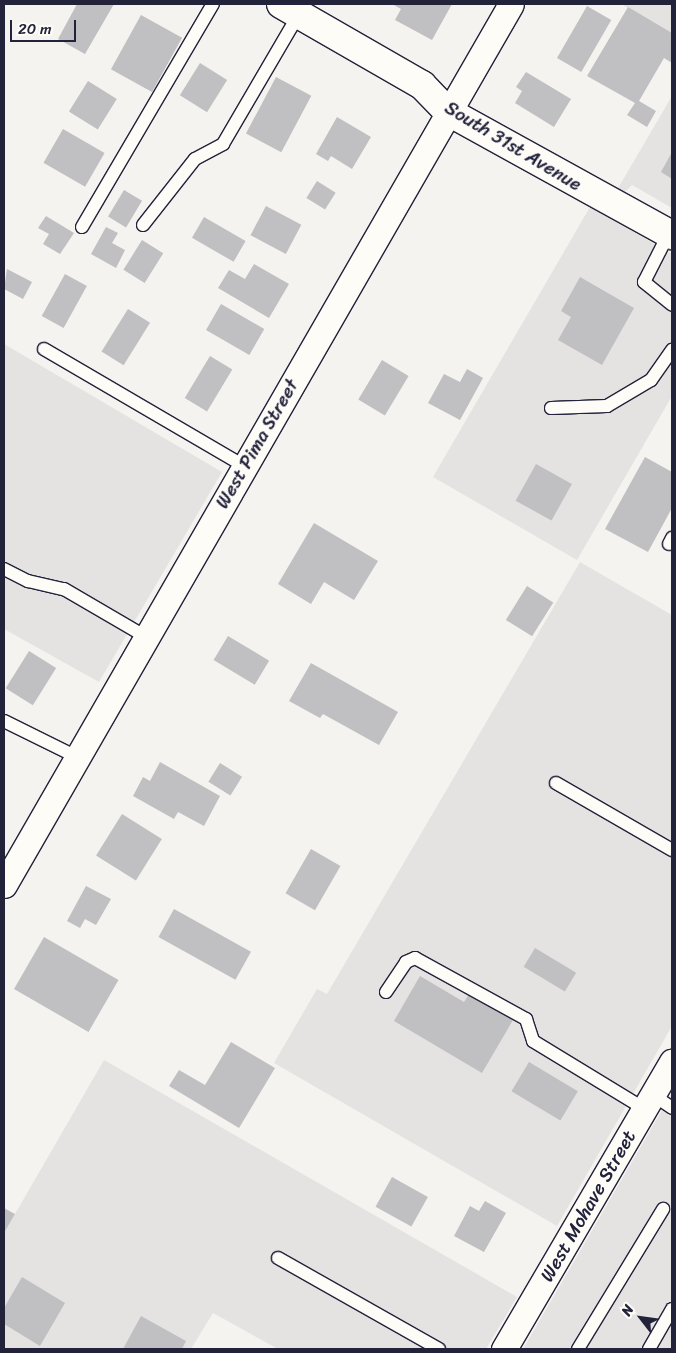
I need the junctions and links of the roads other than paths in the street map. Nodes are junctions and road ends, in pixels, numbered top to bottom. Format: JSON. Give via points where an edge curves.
{"nodes":[{"id":1,"x":213,"y":4,"type":"edge"},
{"id":2,"x":510,"y":4,"type":"edge"},
{"id":3,"x":290,"y":9,"type":"edge"},
{"id":4,"x":447,"y":111,"type":"junction"},
{"id":5,"x":143,"y":225,"type":"dead end"},
{"id":6,"x":82,"y":227,"type":"dead end"},
{"id":7,"x":671,"y":234,"type":"edge"},
{"id":8,"x":672,"y":306,"type":"edge"},
{"id":9,"x":44,"y":349,"type":"dead end"},
{"id":10,"x":672,"y":350,"type":"edge"},
{"id":11,"x":551,"y":408,"type":"dead end"},
{"id":12,"x":244,"y":466,"type":"junction"},
{"id":13,"x":4,"y":569,"type":"edge"},
{"id":14,"x":146,"y":637,"type":"junction"},
{"id":15,"x":4,"y":720,"type":"edge"},
{"id":16,"x":77,"y":757,"type":"junction"},
{"id":17,"x":556,"y":783,"type":"dead end"},
{"id":18,"x":672,"y":850,"type":"edge"},
{"id":19,"x":4,"y":885,"type":"edge"},
{"id":20,"x":386,"y":992,"type":"dead end"},
{"id":21,"x":672,"y":1062,"type":"edge"},
{"id":22,"x":657,"y":1104,"type":"edge"},
{"id":23,"x":664,"y":1210,"type":"dead end"},
{"id":24,"x":278,"y":1258,"type":"dead end"},
{"id":25,"x":672,"y":1309,"type":"edge"},
{"id":26,"x":508,"y":1348,"type":"edge"},
{"id":27,"x":439,"y":1349,"type":"edge"},
{"id":28,"x":578,"y":1349,"type":"edge"},
{"id":29,"x":649,"y":1349,"type":"edge"}],
"edges":[{"from":1,"to":6,"type":"lane"},
{"from":2,"to":4,"type":"street","name":"West Pima Street"},
{"from":3,"to":4,"type":"street","name":"South 31st Avenue","via":[[422,85]]},
{"from":3,"to":5,"type":"lane","via":[[223,144],[195,159]]},
{"from":4,"to":7,"type":"street","name":"South 31st Avenue"},
{"from":4,"to":12,"type":"street","name":"West Pima Street"},
{"from":7,"to":8,"type":"lane","via":[[644,282]]},
{"from":9,"to":12,"type":"lane"},
{"from":10,"to":11,"type":"lane","via":[[651,380],[608,406]]},
{"from":12,"to":14,"type":"street","name":"West Pima Street"},
{"from":13,"to":14,"type":"lane","via":[[28,581],[64,589]]},
{"from":14,"to":16,"type":"street","name":"West Pima Street"},
{"from":15,"to":16,"type":"lane"},
{"from":16,"to":19,"type":"street","name":"West Pima Street"},
{"from":17,"to":18,"type":"lane"},
{"from":20,"to":22,"type":"lane","via":[[406,962],[415,958],[526,1018],[533,1041]]},
{"from":21,"to":22,"type":"street","name":"West Mohave Street"},
{"from":22,"to":26,"type":"street","name":"West Mohave Street"},
{"from":23,"to":28,"type":"lane"},
{"from":24,"to":27,"type":"lane"},
{"from":25,"to":29,"type":"lane"}]}
